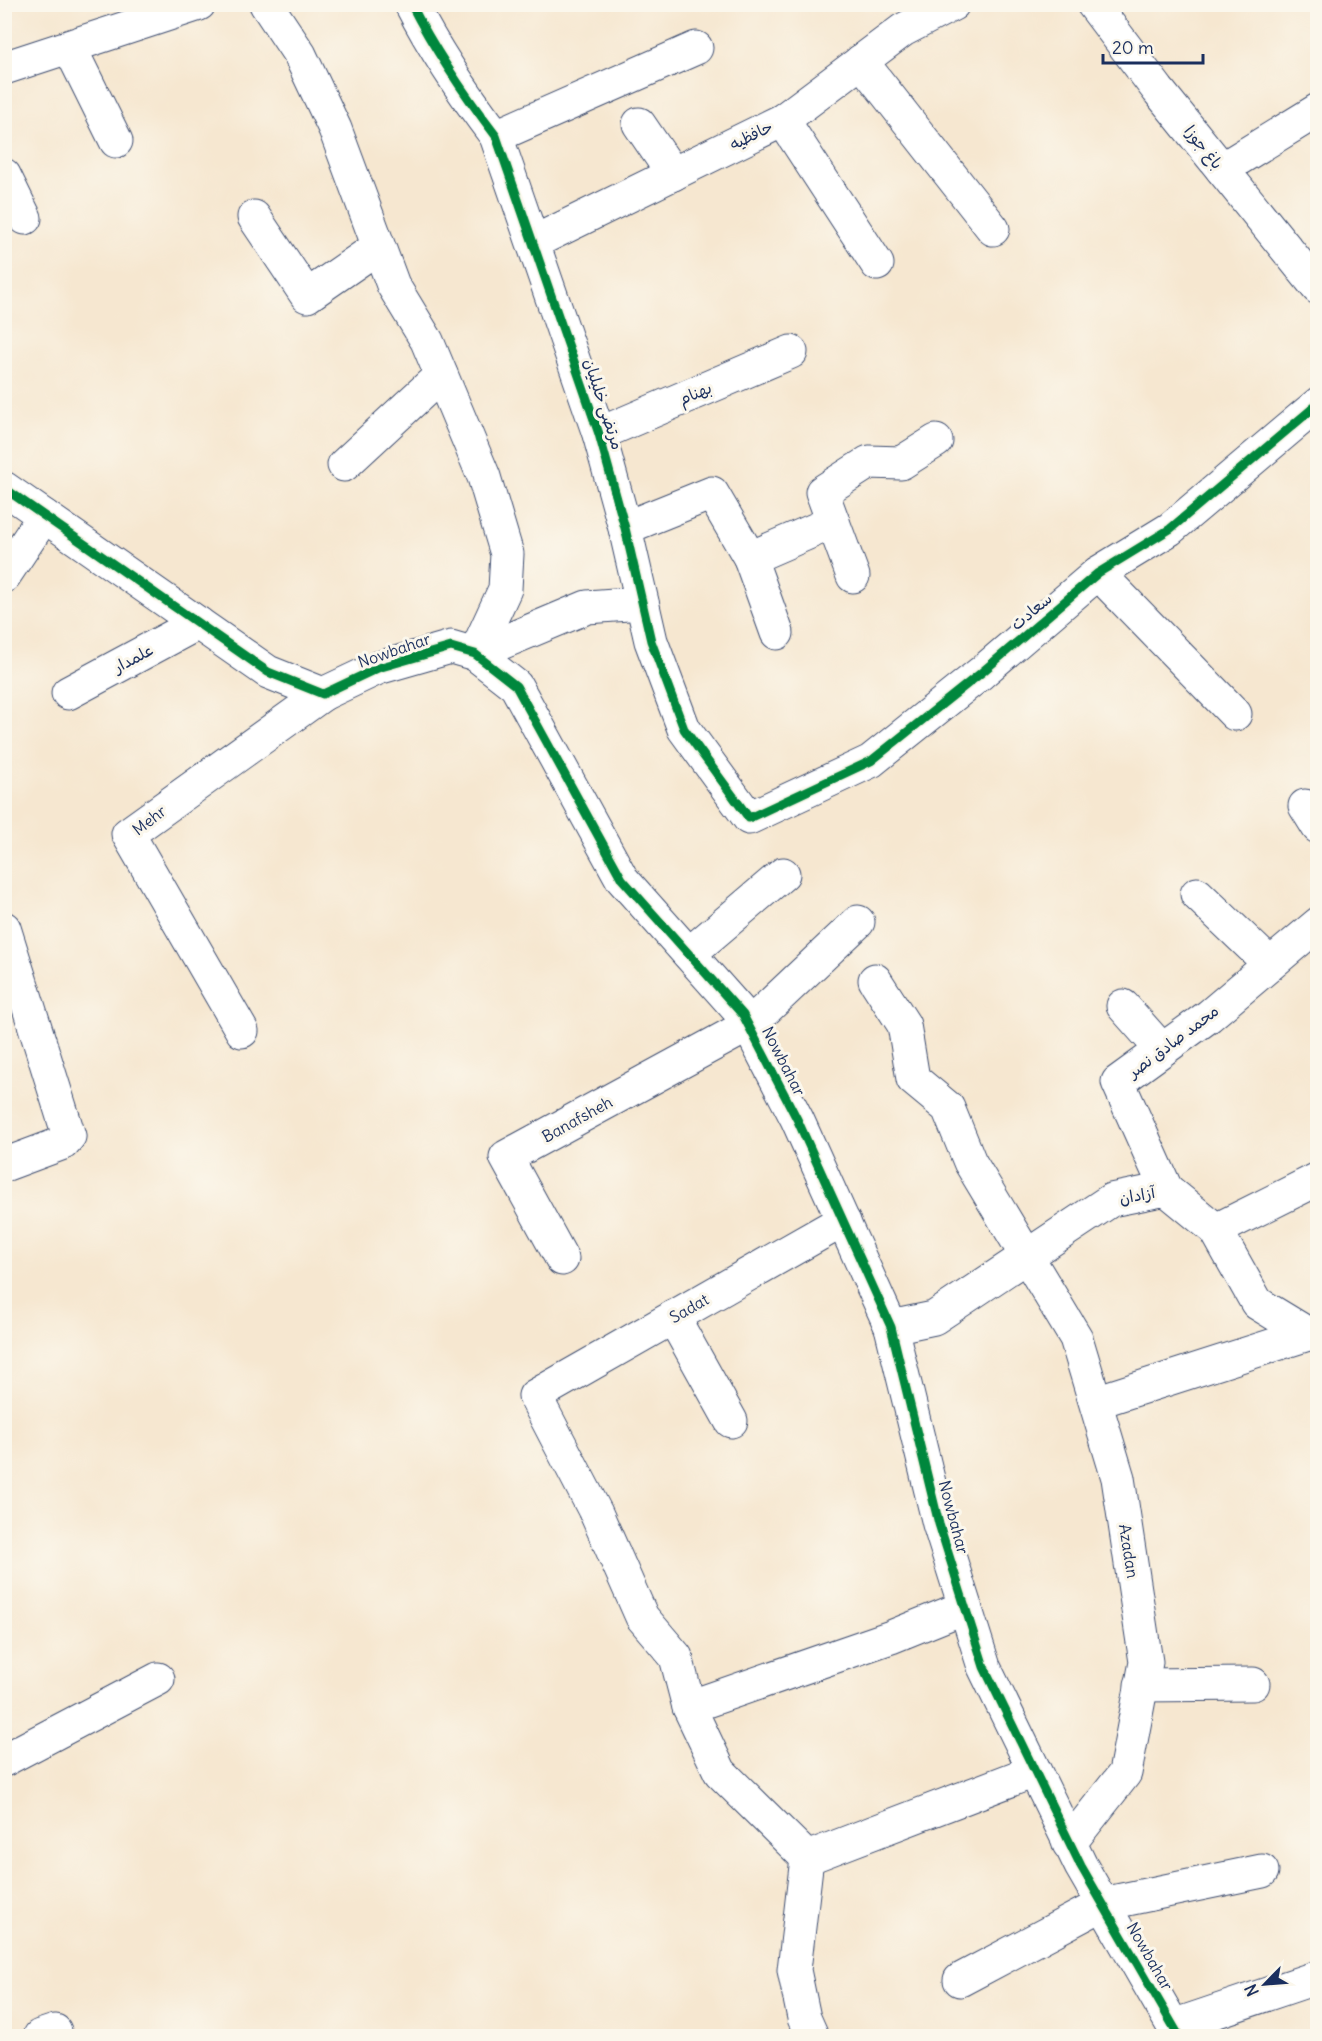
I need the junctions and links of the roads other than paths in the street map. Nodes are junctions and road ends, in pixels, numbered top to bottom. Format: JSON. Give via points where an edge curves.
{"nodes":[{"id":1,"x":199,"y":4,"type":"edge"},
{"id":2,"x":266,"y":4,"type":"edge"},
{"id":3,"x":411,"y":4,"type":"edge"},
{"id":4,"x":953,"y":4,"type":"edge"},
{"id":5,"x":1094,"y":4,"type":"edge"},
{"id":6,"x":70,"y":48,"type":"junction"},
{"id":7,"x":696,"y":48,"type":"dead end"},
{"id":8,"x":861,"y":61,"type":"junction"},
{"id":9,"x":4,"y":68,"type":"edge"},
{"id":10,"x":1317,"y":110,"type":"edge"},
{"id":11,"x":783,"y":120,"type":"junction"},
{"id":12,"x":639,"y":124,"type":"dead end"},
{"id":13,"x":496,"y":136,"type":"junction"},
{"id":14,"x":116,"y":141,"type":"dead end"},
{"id":15,"x":1222,"y":169,"type":"junction"},
{"id":16,"x":673,"y":174,"type":"junction"},
{"id":17,"x":4,"y":175,"type":"edge"},
{"id":18,"x":255,"y":217,"type":"dead end"},
{"id":19,"x":25,"y":218,"type":"dead end"},
{"id":20,"x":993,"y":229,"type":"dead end"},
{"id":21,"x":534,"y":242,"type":"junction"},
{"id":22,"x":378,"y":247,"type":"junction"},
{"id":23,"x":877,"y":264,"type":"dead end"},
{"id":24,"x":1314,"y":278,"type":"edge"},
{"id":25,"x":791,"y":352,"type":"dead end"},
{"id":26,"x":441,"y":375,"type":"junction"},
{"id":27,"x":1317,"y":404,"type":"edge"},
{"id":28,"x":599,"y":434,"type":"junction"},
{"id":29,"x":936,"y":441,"type":"dead end"},
{"id":30,"x":344,"y":465,"type":"dead end"},
{"id":31,"x":4,"y":488,"type":"edge"},
{"id":32,"x":44,"y":516,"type":"junction"},
{"id":33,"x":833,"y":522,"type":"junction"},
{"id":34,"x":625,"y":528,"type":"junction"},
{"id":35,"x":750,"y":558,"type":"junction"},
{"id":36,"x":1098,"y":573,"type":"junction"},
{"id":37,"x":4,"y":576,"type":"edge"},
{"id":38,"x":853,"y":576,"type":"dead end"},
{"id":39,"x":642,"y":603,"type":"junction"},
{"id":40,"x":198,"y":624,"type":"junction"},
{"id":41,"x":777,"y":633,"type":"dead end"},
{"id":42,"x":475,"y":654,"type":"junction"},
{"id":43,"x":68,"y":693,"type":"dead end"},
{"id":44,"x":323,"y":694,"type":"junction"},
{"id":45,"x":1235,"y":714,"type":"dead end"},
{"id":46,"x":749,"y":818,"type":"joint"},
{"id":47,"x":783,"y":874,"type":"dead end"},
{"id":48,"x":1197,"y":894,"type":"dead end"},
{"id":49,"x":858,"y":922,"type":"dead end"},
{"id":50,"x":1317,"y":924,"type":"edge"},
{"id":51,"x":4,"y":928,"type":"edge"},
{"id":52,"x":689,"y":954,"type":"junction"},
{"id":53,"x":1270,"y":964,"type":"junction"},
{"id":54,"x":875,"y":980,"type":"dead end"},
{"id":55,"x":1122,"y":1006,"type":"dead end"},
{"id":56,"x":749,"y":1025,"type":"junction"},
{"id":57,"x":242,"y":1031,"type":"dead end"},
{"id":58,"x":1162,"y":1050,"type":"junction"},
{"id":59,"x":4,"y":1165,"type":"edge"},
{"id":60,"x":1317,"y":1179,"type":"edge"},
{"id":61,"x":1166,"y":1190,"type":"junction"},
{"id":62,"x":844,"y":1222,"type":"junction"},
{"id":63,"x":1216,"y":1230,"type":"junction"},
{"id":64,"x":1027,"y":1256,"type":"junction"},
{"id":65,"x":562,"y":1258,"type":"dead end"},
{"id":66,"x":673,"y":1317,"type":"junction"},
{"id":67,"x":891,"y":1327,"type":"junction"},
{"id":68,"x":1313,"y":1332,"type":"edge"},
{"id":69,"x":1096,"y":1402,"type":"junction"},
{"id":70,"x":731,"y":1421,"type":"dead end"},
{"id":71,"x":965,"y":1607,"type":"junction"},
{"id":72,"x":158,"y":1678,"type":"dead end"},
{"id":73,"x":1253,"y":1684,"type":"dead end"},
{"id":74,"x":1141,"y":1685,"type":"junction"},
{"id":75,"x":689,"y":1707,"type":"junction"},
{"id":76,"x":4,"y":1760,"type":"edge"},
{"id":77,"x":1034,"y":1771,"type":"junction"},
{"id":78,"x":1070,"y":1844,"type":"junction"},
{"id":79,"x":807,"y":1858,"type":"junction"},
{"id":80,"x":1262,"y":1871,"type":"dead end"},
{"id":81,"x":1103,"y":1904,"type":"junction"},
{"id":82,"x":1317,"y":1977,"type":"edge"},
{"id":83,"x":960,"y":1980,"type":"dead end"},
{"id":84,"x":1176,"y":2031,"type":"edge"},
{"id":85,"x":812,"y":2037,"type":"edge"}],
"edges":[{"from":1,"to":6,"type":"street"},
{"from":2,"to":22,"type":"street","via":[[300,55],[330,118]]},
{"from":3,"to":13,"type":"street","name":"مرتضی خلیلیان","via":[[466,97]]},
{"from":4,"to":8,"type":"street","name":"حافظیه","via":[[903,30]]},
{"from":5,"to":15,"type":"street","name":"باغ جوزا"},
{"from":6,"to":9,"type":"street"},
{"from":6,"to":14,"type":"street"},
{"from":7,"to":13,"type":"street"},
{"from":8,"to":11,"type":"street","name":"حافظیه"},
{"from":8,"to":20,"type":"street"},
{"from":10,"to":15,"type":"street"},
{"from":11,"to":16,"type":"street","name":"حافظیه"},
{"from":11,"to":23,"type":"street"},
{"from":12,"to":16,"type":"street"},
{"from":13,"to":21,"type":"street","name":"مرتضی خلیلیان"},
{"from":15,"to":24,"type":"street","name":"باغ جوزا"},
{"from":16,"to":21,"type":"street","name":"حافظیه"},
{"from":17,"to":19,"type":"street"},
{"from":18,"to":22,"type":"street","via":[[307,296]]},
{"from":21,"to":28,"type":"street","name":"مرتضی خلیلیان"},
{"from":22,"to":26,"type":"street","via":[[393,285],[427,341]]},
{"from":25,"to":28,"type":"street","name":"بهنام"},
{"from":26,"to":30,"type":"street"},
{"from":26,"to":42,"type":"street","via":[[484,477],[507,554],[505,589]]},
{"from":27,"to":36,"type":"street","name":"سعادت","via":[[1170,529]]},
{"from":28,"to":34,"type":"street","name":"مرتضی خلیلیان"},
{"from":29,"to":33,"type":"street","via":[[901,463],[869,462],[822,492]]},
{"from":31,"to":32,"type":"street"},
{"from":32,"to":37,"type":"street"},
{"from":32,"to":40,"type":"street"},
{"from":33,"to":35,"type":"street"},
{"from":33,"to":38,"type":"street"},
{"from":34,"to":35,"type":"street","via":[[712,493]]},
{"from":34,"to":39,"type":"street","name":"مرتضی خلیلیان"},
{"from":35,"to":41,"type":"street"},
{"from":36,"to":45,"type":"street"},
{"from":36,"to":46,"type":"street","name":"سعادت","via":[[981,674],[871,761]]},
{"from":39,"to":42,"type":"street","via":[[587,607]]},
{"from":39,"to":46,"type":"street","name":"مرتضی خلیلیان","via":[[651,641],[684,729]]},
{"from":40,"to":43,"type":"street","name":"علمدار"},
{"from":40,"to":44,"type":"street","via":[[268,672]]},
{"from":42,"to":44,"type":"street","name":"Nowbahar","via":[[451,647],[378,668]]},
{"from":42,"to":52,"type":"street","name":"Nowbahar","via":[[516,686],[622,879]]},
{"from":44,"to":57,"type":"street","name":"Mehr","via":[[128,834]]},
{"from":47,"to":52,"type":"street"},
{"from":48,"to":53,"type":"street"},
{"from":49,"to":56,"type":"street"},
{"from":50,"to":53,"type":"street","name":"محمد صادق نصر"},
{"from":51,"to":59,"type":"street","via":[[69,1136],[63,1143]]},
{"from":52,"to":56,"type":"street","name":"Nowbahar"},
{"from":53,"to":58,"type":"street","name":"محمد صادق نصر"},
{"from":54,"to":64,"type":"street","name":"Azadan","via":[[904,1025],[913,1079],[948,1108],[970,1162]]},
{"from":55,"to":58,"type":"street"},
{"from":56,"to":62,"type":"street","name":"Nowbahar"},
{"from":56,"to":65,"type":"street","name":"Banafsheh","via":[[506,1157]]},
{"from":58,"to":61,"type":"street","name":"محمد صادق نصر","via":[[1118,1082]]},
{"from":60,"to":63,"type":"street"},
{"from":61,"to":63,"type":"street","name":"آزادان"},
{"from":61,"to":64,"type":"street","name":"آزادان","via":[[1111,1200]]},
{"from":62,"to":66,"type":"street","name":"Sadat"},
{"from":62,"to":67,"type":"street","name":"Nowbahar"},
{"from":63,"to":68,"type":"street","name":"آزادان","via":[[1257,1303]]},
{"from":64,"to":67,"type":"street","name":"آزادان","via":[[934,1318]]},
{"from":64,"to":69,"type":"street","name":"Azadan","via":[[1076,1338]]},
{"from":66,"to":70,"type":"street"},
{"from":66,"to":75,"type":"street","name":"Sadat","via":[[535,1396],[596,1513],[642,1617],[676,1657]]},
{"from":67,"to":71,"type":"street","name":"Nowbahar","via":[[939,1524]]},
{"from":68,"to":69,"type":"street"},
{"from":69,"to":74,"type":"street","name":"Azadan","via":[[1118,1478],[1146,1662]]},
{"from":71,"to":75,"type":"street"},
{"from":71,"to":77,"type":"street","name":"Nowbahar","via":[[984,1667]]},
{"from":72,"to":76,"type":"street"},
{"from":73,"to":74,"type":"street"},
{"from":74,"to":78,"type":"street","name":"Azadan","via":[[1125,1773]]},
{"from":75,"to":79,"type":"street","via":[[720,1772]]},
{"from":77,"to":78,"type":"street","name":"Nowbahar"},
{"from":77,"to":79,"type":"street"},
{"from":78,"to":81,"type":"street","name":"Nowbahar"},
{"from":79,"to":85,"type":"street","via":[[794,1970]]},
{"from":80,"to":81,"type":"street"},
{"from":81,"to":83,"type":"street"},
{"from":81,"to":84,"type":"street","name":"Nowbahar"},
{"from":82,"to":84,"type":"street"}]}
